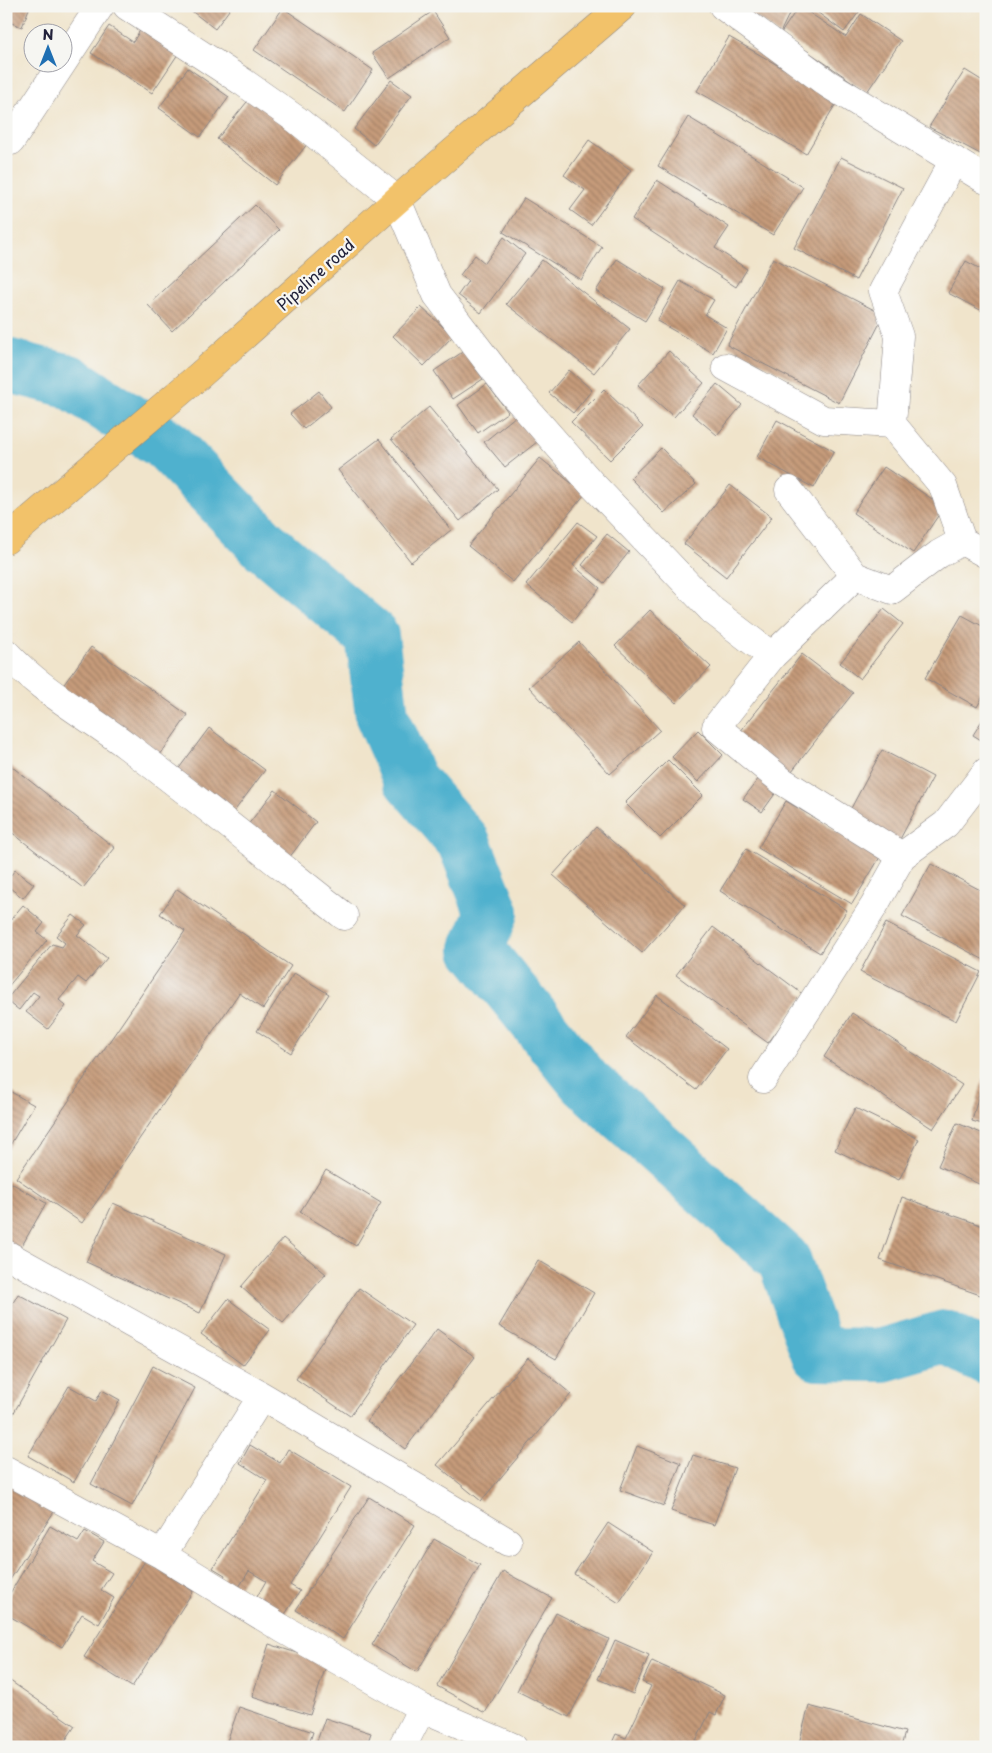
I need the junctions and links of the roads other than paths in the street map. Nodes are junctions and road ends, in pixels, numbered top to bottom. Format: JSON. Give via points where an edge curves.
{"nodes":[{"id":1,"x":100,"y":6,"type":"edge"},
{"id":2,"x":128,"y":6,"type":"edge"},
{"id":3,"x":622,"y":6,"type":"edge"},
{"id":4,"x":723,"y":6,"type":"edge"},
{"id":5,"x":11,"y":141,"type":"dead end"},
{"id":6,"x":954,"y":160,"type":"junction"},
{"id":7,"x":986,"y":180,"type":"edge"},
{"id":8,"x":397,"y":200,"type":"junction"},
{"id":9,"x":726,"y":366,"type":"dead end"},
{"id":10,"x":892,"y":424,"type":"junction"},
{"id":11,"x":789,"y":490,"type":"dead end"},
{"id":12,"x":6,"y":540,"type":"edge"},
{"id":13,"x":962,"y":541,"type":"junction"},
{"id":14,"x":986,"y":554,"type":"edge"},
{"id":15,"x":855,"y":576,"type":"junction"},
{"id":16,"x":6,"y":653,"type":"edge"},
{"id":17,"x":772,"y":656,"type":"junction"},
{"id":18,"x":986,"y":772,"type":"edge"},
{"id":19,"x":902,"y":856,"type":"junction"},
{"id":20,"x":344,"y":916,"type":"dead end"},
{"id":21,"x":763,"y":1079,"type":"dead end"},
{"id":22,"x":6,"y":1254,"type":"edge"},
{"id":23,"x":262,"y":1396,"type":"junction"},
{"id":24,"x":6,"y":1470,"type":"edge"},
{"id":25,"x":508,"y":1542,"type":"dead end"},
{"id":26,"x":162,"y":1555,"type":"junction"},
{"id":27,"x":422,"y":1708,"type":"junction"},
{"id":28,"x":402,"y":1747,"type":"edge"},
{"id":29,"x":513,"y":1747,"type":"edge"}],
"edges":[{"from":1,"to":5,"type":"street"},
{"from":2,"to":8,"type":"street","via":[[289,115]]},
{"from":3,"to":8,"type":"main road","name":"Pipeline road"},
{"from":4,"to":6,"type":"street","via":[[828,84]]},
{"from":6,"to":7,"type":"street"},
{"from":6,"to":10,"type":"street","via":[[883,291],[899,336]]},
{"from":8,"to":12,"type":"main road","name":"Pipeline road","via":[[200,375]]},
{"from":8,"to":17,"type":"street","via":[[436,295],[512,393],[591,483],[713,611]]},
{"from":9,"to":10,"type":"street","via":[[824,420]]},
{"from":10,"to":13,"type":"street","via":[[943,486]]},
{"from":11,"to":15,"type":"street"},
{"from":13,"to":14,"type":"street"},
{"from":13,"to":15,"type":"street","via":[[939,554],[892,590]]},
{"from":15,"to":17,"type":"street"},
{"from":16,"to":20,"type":"street"},
{"from":17,"to":19,"type":"street","via":[[716,727],[782,781]]},
{"from":18,"to":19,"type":"street","via":[[946,824]]},
{"from":19,"to":21,"type":"street","via":[[874,906]]},
{"from":22,"to":23,"type":"street"},
{"from":23,"to":25,"type":"street"},
{"from":23,"to":26,"type":"street"},
{"from":24,"to":26,"type":"street"},
{"from":26,"to":27,"type":"street"},
{"from":27,"to":28,"type":"street"},
{"from":27,"to":29,"type":"street"}]}
